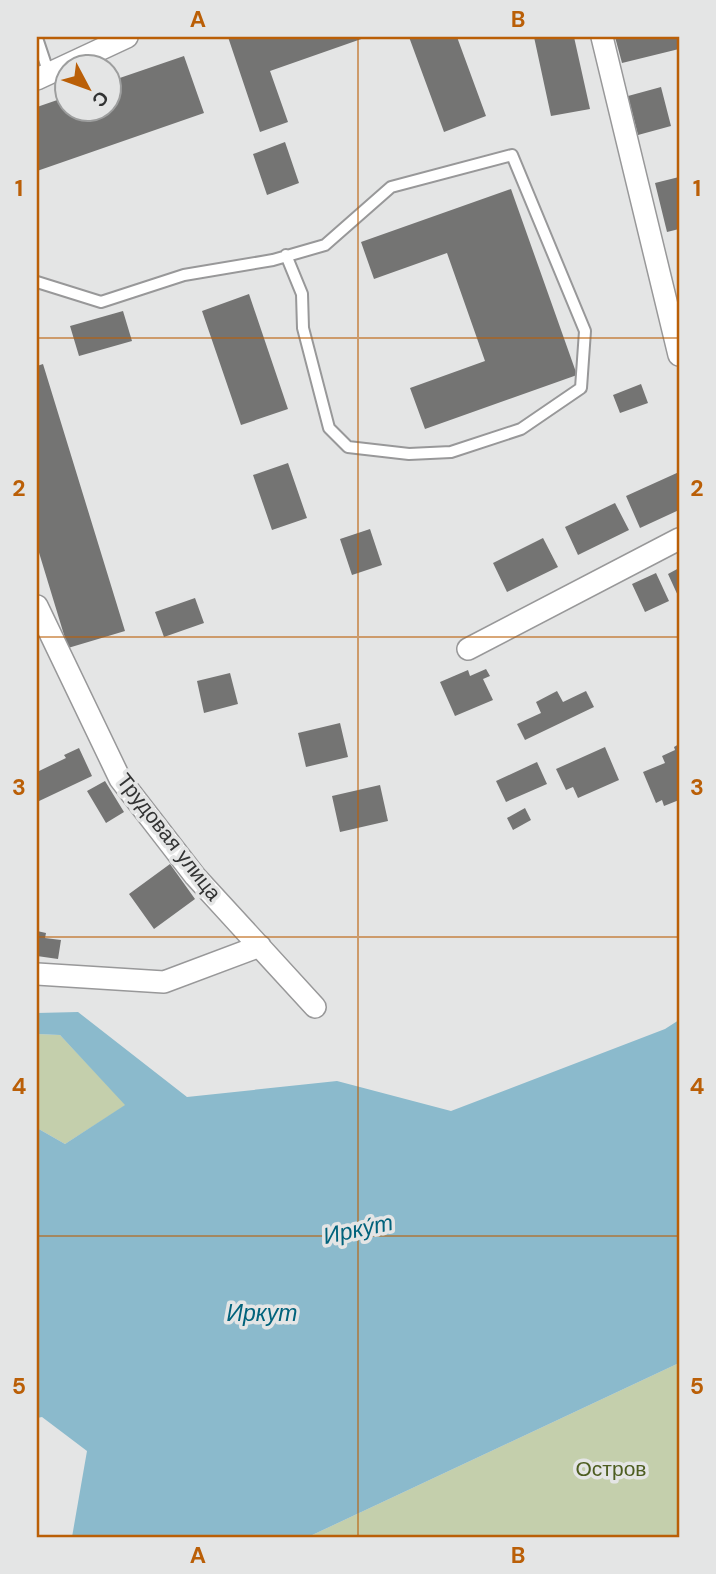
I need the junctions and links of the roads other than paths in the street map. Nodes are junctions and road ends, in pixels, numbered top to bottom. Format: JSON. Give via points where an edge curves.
{"nodes":[{"id":1,"x":127,"y":37,"type":"edge"},
{"id":2,"x":602,"y":37,"type":"edge"},
{"id":3,"x":37,"y":38,"type":"edge"},
{"id":4,"x":43,"y":76,"type":"edge"},
{"id":5,"x":286,"y":255,"type":"junction"},
{"id":6,"x":37,"y":282,"type":"edge"},
{"id":7,"x":679,"y":355,"type":"edge"},
{"id":8,"x":679,"y":539,"type":"edge"},
{"id":9,"x":37,"y":606,"type":"edge"},
{"id":10,"x":468,"y":649,"type":"dead end"},
{"id":11,"x":260,"y":946,"type":"junction"},
{"id":12,"x":37,"y":974,"type":"edge"},
{"id":13,"x":315,"y":1007,"type":"dead end"}],
"edges":[{"from":1,"to":4,"type":"street"},
{"from":2,"to":7,"type":"street"},
{"from":3,"to":4,"type":"lane"},
{"from":5,"to":5,"type":"lane","via":[[302,294],[303,328],[329,428],[348,447],[409,454],[451,452],[521,429],[581,388],[585,331],[512,155],[391,187],[325,245]]},
{"from":5,"to":6,"type":"lane","via":[[184,275],[101,302]]},
{"from":8,"to":10,"type":"street"},
{"from":9,"to":11,"type":"street","name":"Трудовая улица","via":[[120,779],[195,876]]},
{"from":11,"to":12,"type":"street","via":[[164,982]]},
{"from":11,"to":13,"type":"street","name":"Трудовая улица"}]}
